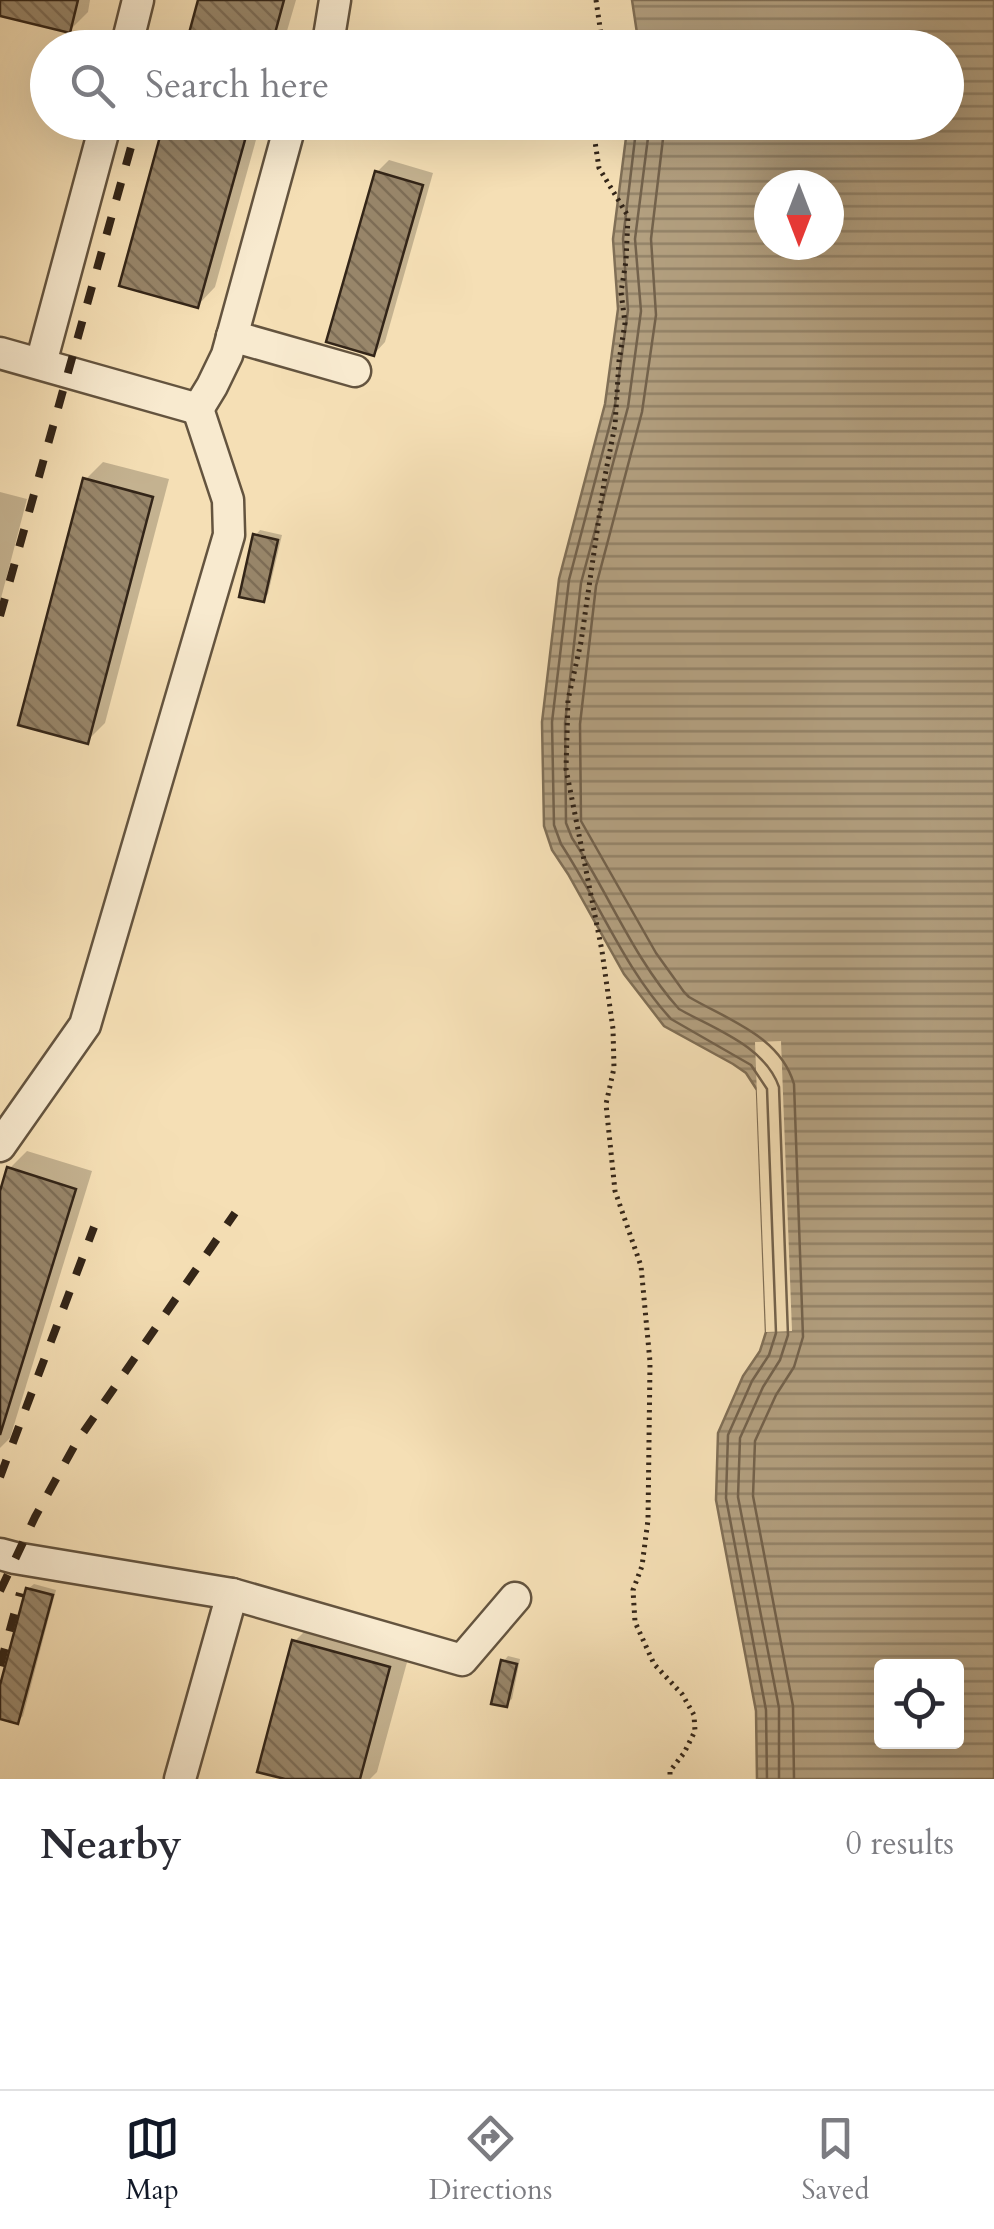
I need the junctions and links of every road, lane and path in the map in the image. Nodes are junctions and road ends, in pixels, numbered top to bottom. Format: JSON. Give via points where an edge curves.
{"nodes":[{"id":1,"x":138,"y":0,"type":"edge"},
{"id":2,"x":335,"y":0,"type":"edge"},
{"id":3,"x":596,"y":0,"type":"edge"},
{"id":4,"x":130,"y":30,"type":"edge"},
{"id":5,"x":330,"y":30,"type":"edge"},
{"id":6,"x":600,"y":30,"type":"edge"},
{"id":7,"x":101,"y":140,"type":"edge"},
{"id":8,"x":285,"y":140,"type":"edge"},
{"id":9,"x":595,"y":140,"type":"edge"},
{"id":10,"x":232,"y":336,"type":"junction"},
{"id":11,"x":0,"y":353,"type":"edge"},
{"id":12,"x":41,"y":363,"type":"junction"},
{"id":13,"x":354,"y":371,"type":"dead end"},
{"id":14,"x":198,"y":409,"type":"junction"},
{"id":15,"x":0,"y":1146,"type":"edge"},
{"id":16,"x":0,"y":1554,"type":"edge"},
{"id":17,"x":232,"y":1594,"type":"junction"},
{"id":18,"x":515,"y":1598,"type":"dead end"},
{"id":19,"x":180,"y":1779,"type":"edge"},
{"id":20,"x":670,"y":1779,"type":"edge"}],
"edges":[{"from":1,"to":4,"type":"lane"},
{"from":2,"to":5,"type":"lane"},
{"from":3,"to":6,"type":"path"},
{"from":7,"to":12,"type":"lane"},
{"from":8,"to":10,"type":"lane"},
{"from":9,"to":20,"type":"path","via":[[599,168],[628,216],[625,324],[615,426],[568,700],[566,769],[613,1028],[606,1104],[615,1191],[641,1266],[650,1362],[648,1520],[633,1590],[635,1622],[654,1664],[694,1714],[695,1731]]},
{"from":10,"to":13,"type":"lane"},
{"from":10,"to":14,"type":"lane"},
{"from":11,"to":12,"type":"lane"},
{"from":12,"to":14,"type":"lane"},
{"from":14,"to":15,"type":"lane","via":[[228,500],[229,535],[85,1025]]},
{"from":16,"to":17,"type":"lane"},
{"from":17,"to":18,"type":"lane","via":[[462,1660]]},
{"from":17,"to":19,"type":"lane"}]}
